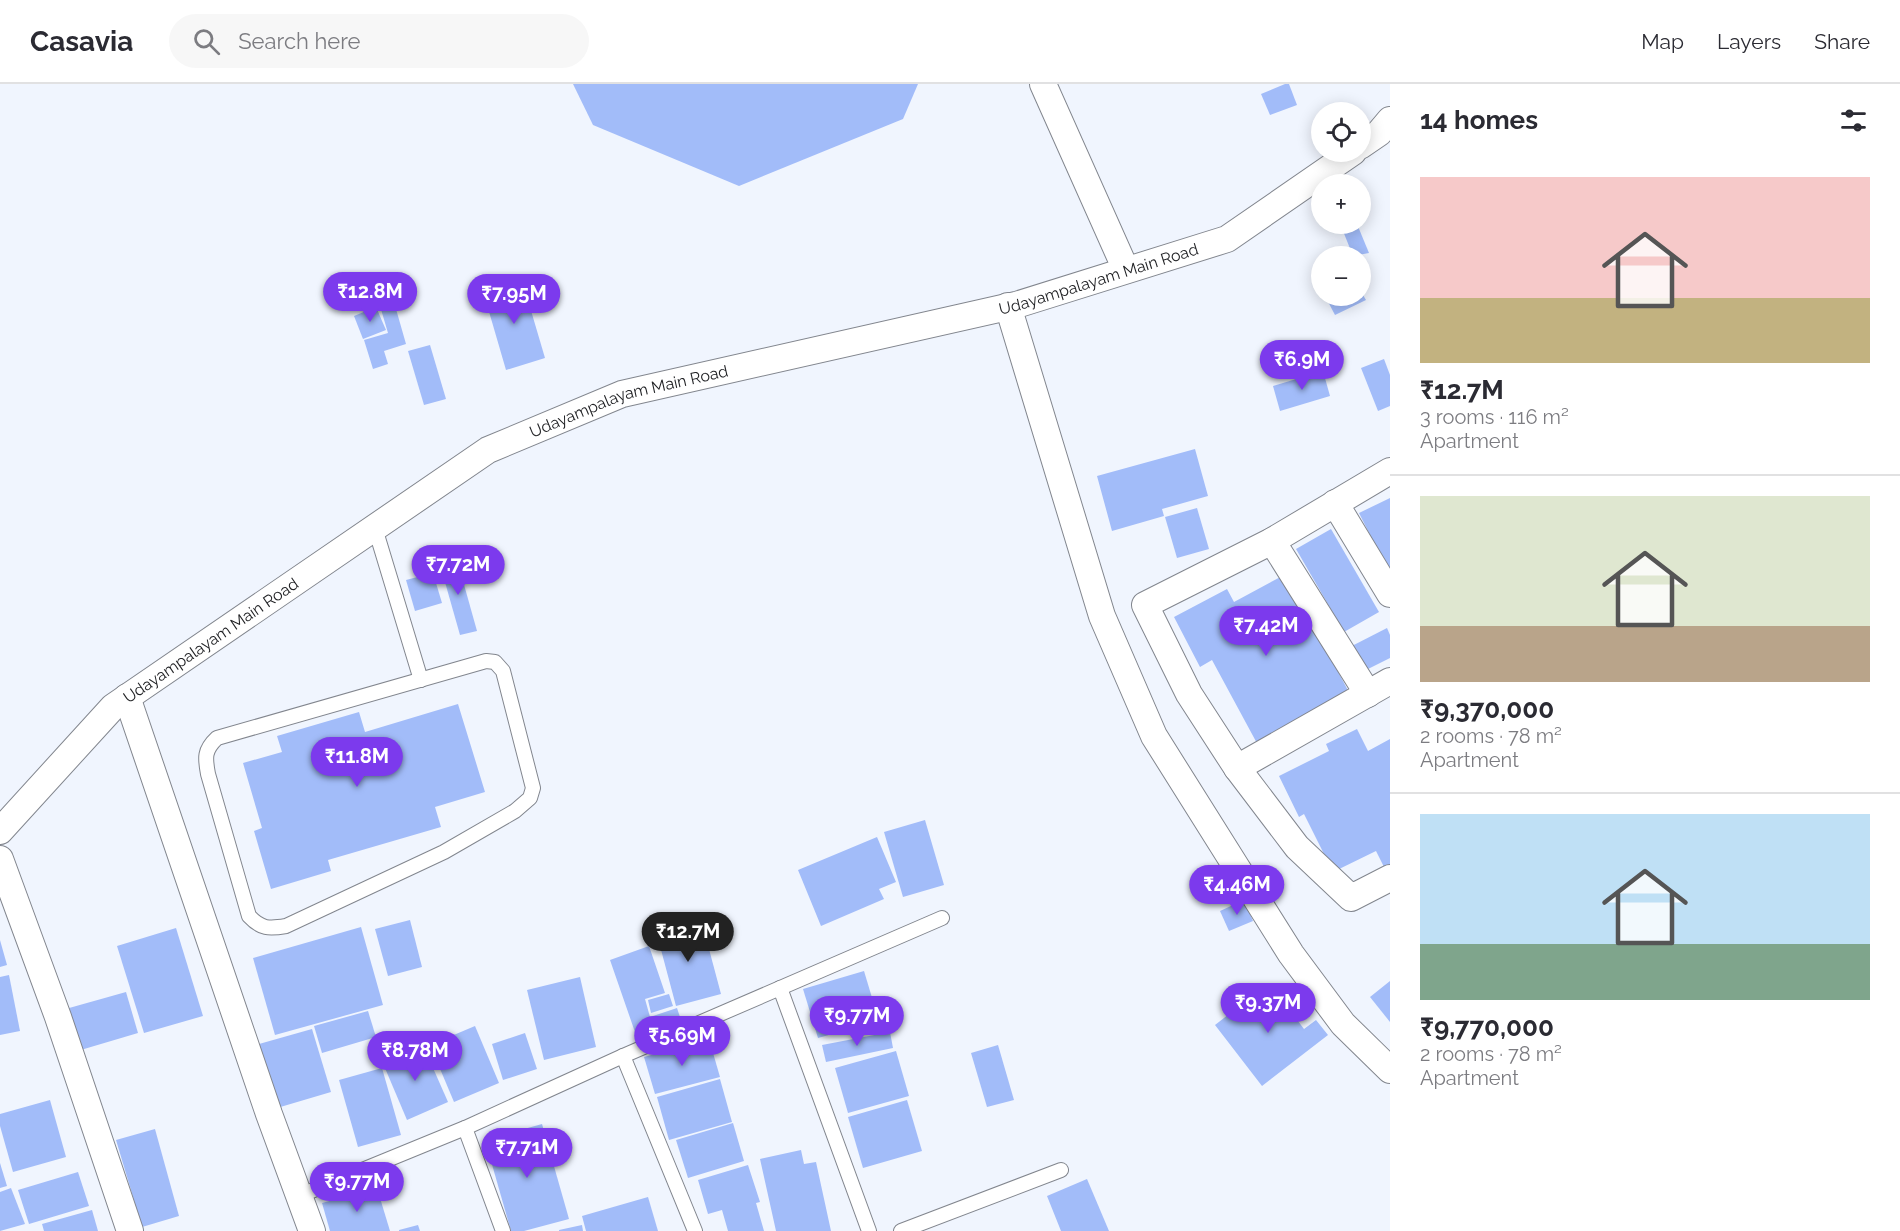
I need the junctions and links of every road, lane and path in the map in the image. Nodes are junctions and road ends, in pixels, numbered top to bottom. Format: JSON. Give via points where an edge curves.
{"nodes":[{"id":1,"x":1043,"y":84,"type":"edge"},
{"id":2,"x":1390,"y":120,"type":"edge"},
{"id":3,"x":1371,"y":138,"type":"edge"},
{"id":4,"x":1339,"y":162,"type":"edge"},
{"id":5,"x":1126,"y":270,"type":"junction"},
{"id":6,"x":1008,"y":306,"type":"junction"},
{"id":7,"x":1390,"y":471,"type":"edge"},
{"id":8,"x":1335,"y":503,"type":"junction"},
{"id":9,"x":375,"y":528,"type":"junction"},
{"id":10,"x":1272,"y":541,"type":"junction"},
{"id":11,"x":1390,"y":594,"type":"edge"},
{"id":12,"x":421,"y":680,"type":"junction"},
{"id":13,"x":1379,"y":687,"type":"edge"},
{"id":14,"x":127,"y":697,"type":"junction"},
{"id":15,"x":1237,"y":768,"type":"junction"},
{"id":16,"x":0,"y":831,"type":"edge"},
{"id":17,"x":0,"y":859,"type":"edge"},
{"id":18,"x":1390,"y":878,"type":"edge"},
{"id":19,"x":942,"y":918,"type":"dead end"},
{"id":20,"x":780,"y":988,"type":"junction"},
{"id":21,"x":623,"y":1056,"type":"junction"},
{"id":22,"x":1390,"y":1070,"type":"edge"},
{"id":23,"x":465,"y":1128,"type":"junction"},
{"id":24,"x":1061,"y":1170,"type":"dead end"},
{"id":25,"x":303,"y":1219,"type":"edge"},
{"id":26,"x":130,"y":1231,"type":"edge"},
{"id":27,"x":503,"y":1231,"type":"edge"},
{"id":28,"x":696,"y":1231,"type":"edge"},
{"id":29,"x":869,"y":1231,"type":"edge"},
{"id":30,"x":901,"y":1231,"type":"edge"}],
"edges":[{"from":1,"to":5,"type":"street"},
{"from":2,"to":3,"type":"street"},
{"from":4,"to":5,"type":"street","name":"Udayampalayam Main Road","via":[[1227,239]]},
{"from":5,"to":6,"type":"street","name":"Udayampalayam Main Road"},
{"from":6,"to":9,"type":"street","name":"Udayampalayam Main Road","via":[[622,394],[488,450]]},
{"from":6,"to":22,"type":"street","via":[[1102,616],[1154,736],[1291,954],[1344,1024]]},
{"from":7,"to":8,"type":"street"},
{"from":8,"to":10,"type":"street"},
{"from":8,"to":11,"type":"street"},
{"from":9,"to":12,"type":"lane"},
{"from":9,"to":14,"type":"street","name":"Udayampalayam Main Road"},
{"from":10,"to":13,"type":"street"},
{"from":10,"to":15,"type":"street","via":[[1145,605],[1189,694]]},
{"from":12,"to":12,"type":"lane","via":[[486,660],[495,662],[503,671],[531,777],[530,798],[515,811],[444,852],[286,926],[259,927],[249,916],[208,774],[205,755],[210,744],[217,738]]},
{"from":13,"to":15,"type":"street"},
{"from":14,"to":16,"type":"street","name":"Udayampalayam Main Road","via":[[113,707]]},
{"from":14,"to":25,"type":"street"},
{"from":15,"to":18,"type":"street","via":[[1297,847],[1351,898]]},
{"from":17,"to":26,"type":"street"},
{"from":19,"to":20,"type":"lane"},
{"from":20,"to":21,"type":"lane"},
{"from":20,"to":29,"type":"lane"},
{"from":21,"to":23,"type":"lane"},
{"from":21,"to":28,"type":"lane"},
{"from":23,"to":25,"type":"lane"},
{"from":23,"to":27,"type":"lane"},
{"from":24,"to":30,"type":"lane"}]}
